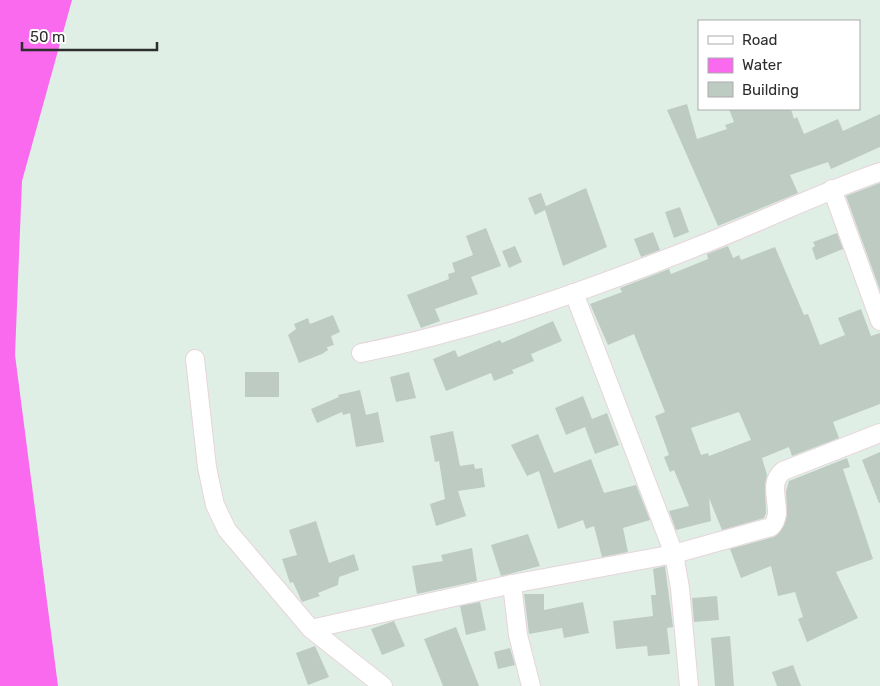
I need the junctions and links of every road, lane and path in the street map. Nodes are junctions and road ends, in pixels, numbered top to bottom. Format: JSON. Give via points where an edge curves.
{"nodes":[{"id":1,"x":880,"y":172,"type":"edge"},
{"id":2,"x":832,"y":189,"type":"junction"},
{"id":3,"x":574,"y":293,"type":"junction"},
{"id":4,"x":880,"y":321,"type":"edge"},
{"id":5,"x":361,"y":353,"type":"dead end"},
{"id":6,"x":195,"y":359,"type":"dead end"},
{"id":7,"x":880,"y":433,"type":"edge"},
{"id":8,"x":674,"y":554,"type":"junction"},
{"id":9,"x":512,"y":584,"type":"junction"},
{"id":10,"x":311,"y":629,"type":"junction"},
{"id":11,"x":383,"y":686,"type":"edge"},
{"id":12,"x":531,"y":686,"type":"edge"},
{"id":13,"x":689,"y":686,"type":"edge"}],
"edges":[{"from":1,"to":2,"type":"street"},
{"from":2,"to":3,"type":"street","via":[[702,245]]},
{"from":2,"to":4,"type":"street"},
{"from":3,"to":5,"type":"street","via":[[456,331]]},
{"from":3,"to":8,"type":"street"},
{"from":6,"to":10,"type":"street","via":[[214,505],[227,530]]},
{"from":7,"to":8,"type":"street","via":[[776,477],[778,516],[771,527]]},
{"from":8,"to":9,"type":"street"},
{"from":8,"to":13,"type":"street"},
{"from":9,"to":10,"type":"street"},
{"from":9,"to":12,"type":"street","via":[[518,635]]},
{"from":10,"to":11,"type":"street"}]}
